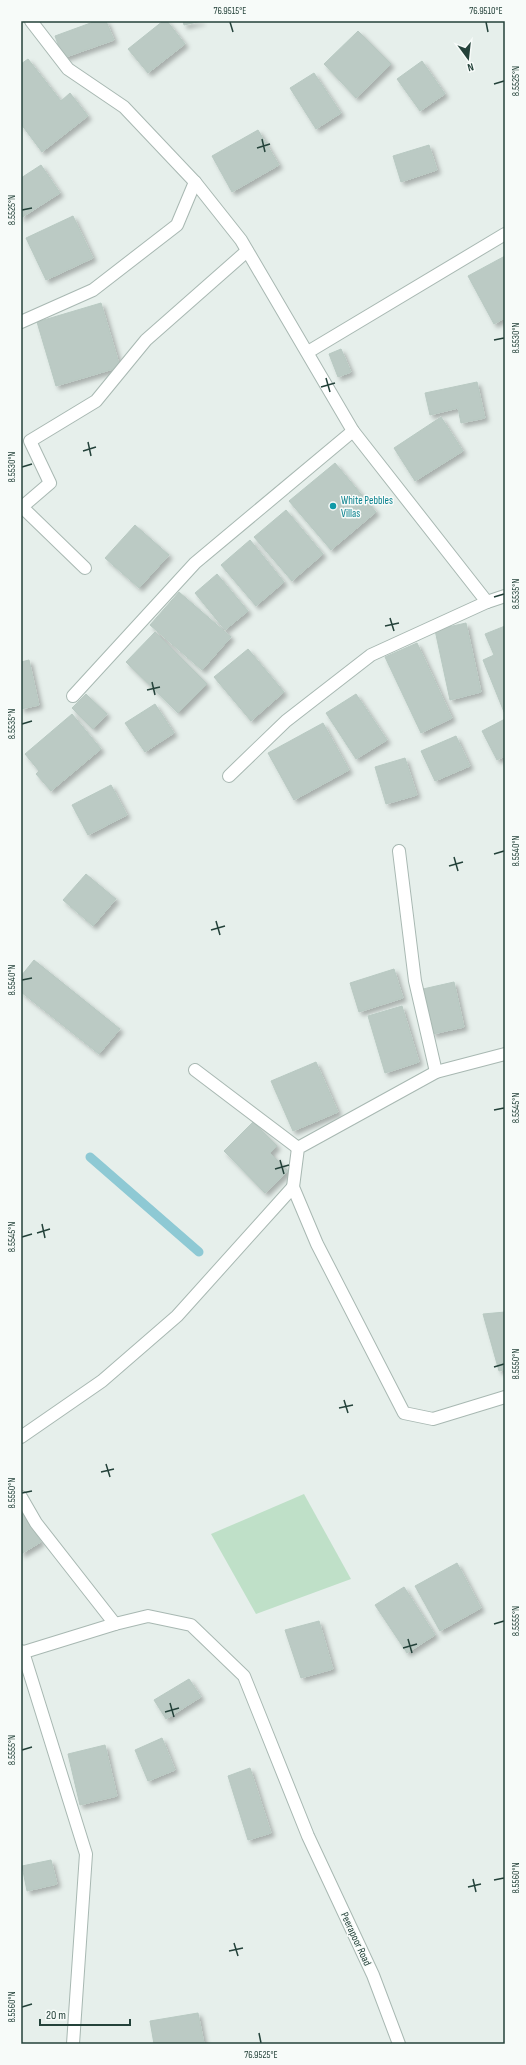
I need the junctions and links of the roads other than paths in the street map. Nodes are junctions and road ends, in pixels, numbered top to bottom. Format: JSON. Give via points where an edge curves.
{"nodes":[{"id":1,"x":31,"y":21,"type":"edge"},
{"id":2,"x":195,"y":182,"type":"junction"},
{"id":3,"x":505,"y":234,"type":"edge"},
{"id":4,"x":247,"y":251,"type":"junction"},
{"id":5,"x":21,"y":322,"type":"edge"},
{"id":6,"x":308,"y":352,"type":"junction"},
{"id":7,"x":353,"y":431,"type":"junction"},
{"id":8,"x":84,"y":568,"type":"dead end"},
{"id":9,"x":505,"y":596,"type":"edge"},
{"id":10,"x":487,"y":602,"type":"junction"},
{"id":11,"x":73,"y":696,"type":"dead end"},
{"id":12,"x":229,"y":776,"type":"dead end"},
{"id":13,"x":399,"y":850,"type":"dead end"},
{"id":14,"x":505,"y":1054,"type":"edge"},
{"id":15,"x":195,"y":1070,"type":"dead end"},
{"id":16,"x":436,"y":1072,"type":"junction"},
{"id":17,"x":298,"y":1148,"type":"junction"},
{"id":18,"x":293,"y":1187,"type":"junction"},
{"id":19,"x":505,"y":1397,"type":"edge"},
{"id":20,"x":21,"y":1437,"type":"edge"},
{"id":21,"x":21,"y":1497,"type":"edge"},
{"id":22,"x":115,"y":1624,"type":"junction"},
{"id":23,"x":22,"y":1652,"type":"edge"},
{"id":24,"x":73,"y":2044,"type":"edge"},
{"id":25,"x":399,"y":2044,"type":"edge"}],
"edges":[{"from":1,"to":2,"type":"street","via":[[68,69],[124,107]]},
{"from":2,"to":4,"type":"street"},
{"from":2,"to":5,"type":"street","via":[[177,225],[93,290]]},
{"from":3,"to":6,"type":"street"},
{"from":4,"to":6,"type":"street"},
{"from":4,"to":8,"type":"street","via":[[146,340],[96,401],[30,441],[50,483],[22,507]]},
{"from":6,"to":7,"type":"street"},
{"from":7,"to":10,"type":"street"},
{"from":7,"to":11,"type":"street","via":[[195,563]]},
{"from":9,"to":10,"type":"street"},
{"from":10,"to":12,"type":"street","via":[[371,655],[286,721]]},
{"from":13,"to":16,"type":"street","via":[[415,981]]},
{"from":14,"to":16,"type":"street"},
{"from":15,"to":17,"type":"street"},
{"from":16,"to":17,"type":"street"},
{"from":17,"to":18,"type":"street"},
{"from":18,"to":19,"type":"street","via":[[317,1244],[404,1413],[433,1419]]},
{"from":18,"to":20,"type":"street","via":[[177,1316],[102,1381]]},
{"from":21,"to":22,"type":"street","via":[[36,1523]]},
{"from":22,"to":23,"type":"street","name":"Peerapoor Road"},
{"from":22,"to":25,"type":"street","name":"Peerapoor Road","via":[[148,1616],[191,1625],[244,1676],[308,1836],[373,1975]]},
{"from":23,"to":24,"type":"street","via":[[86,1854]]}]}
